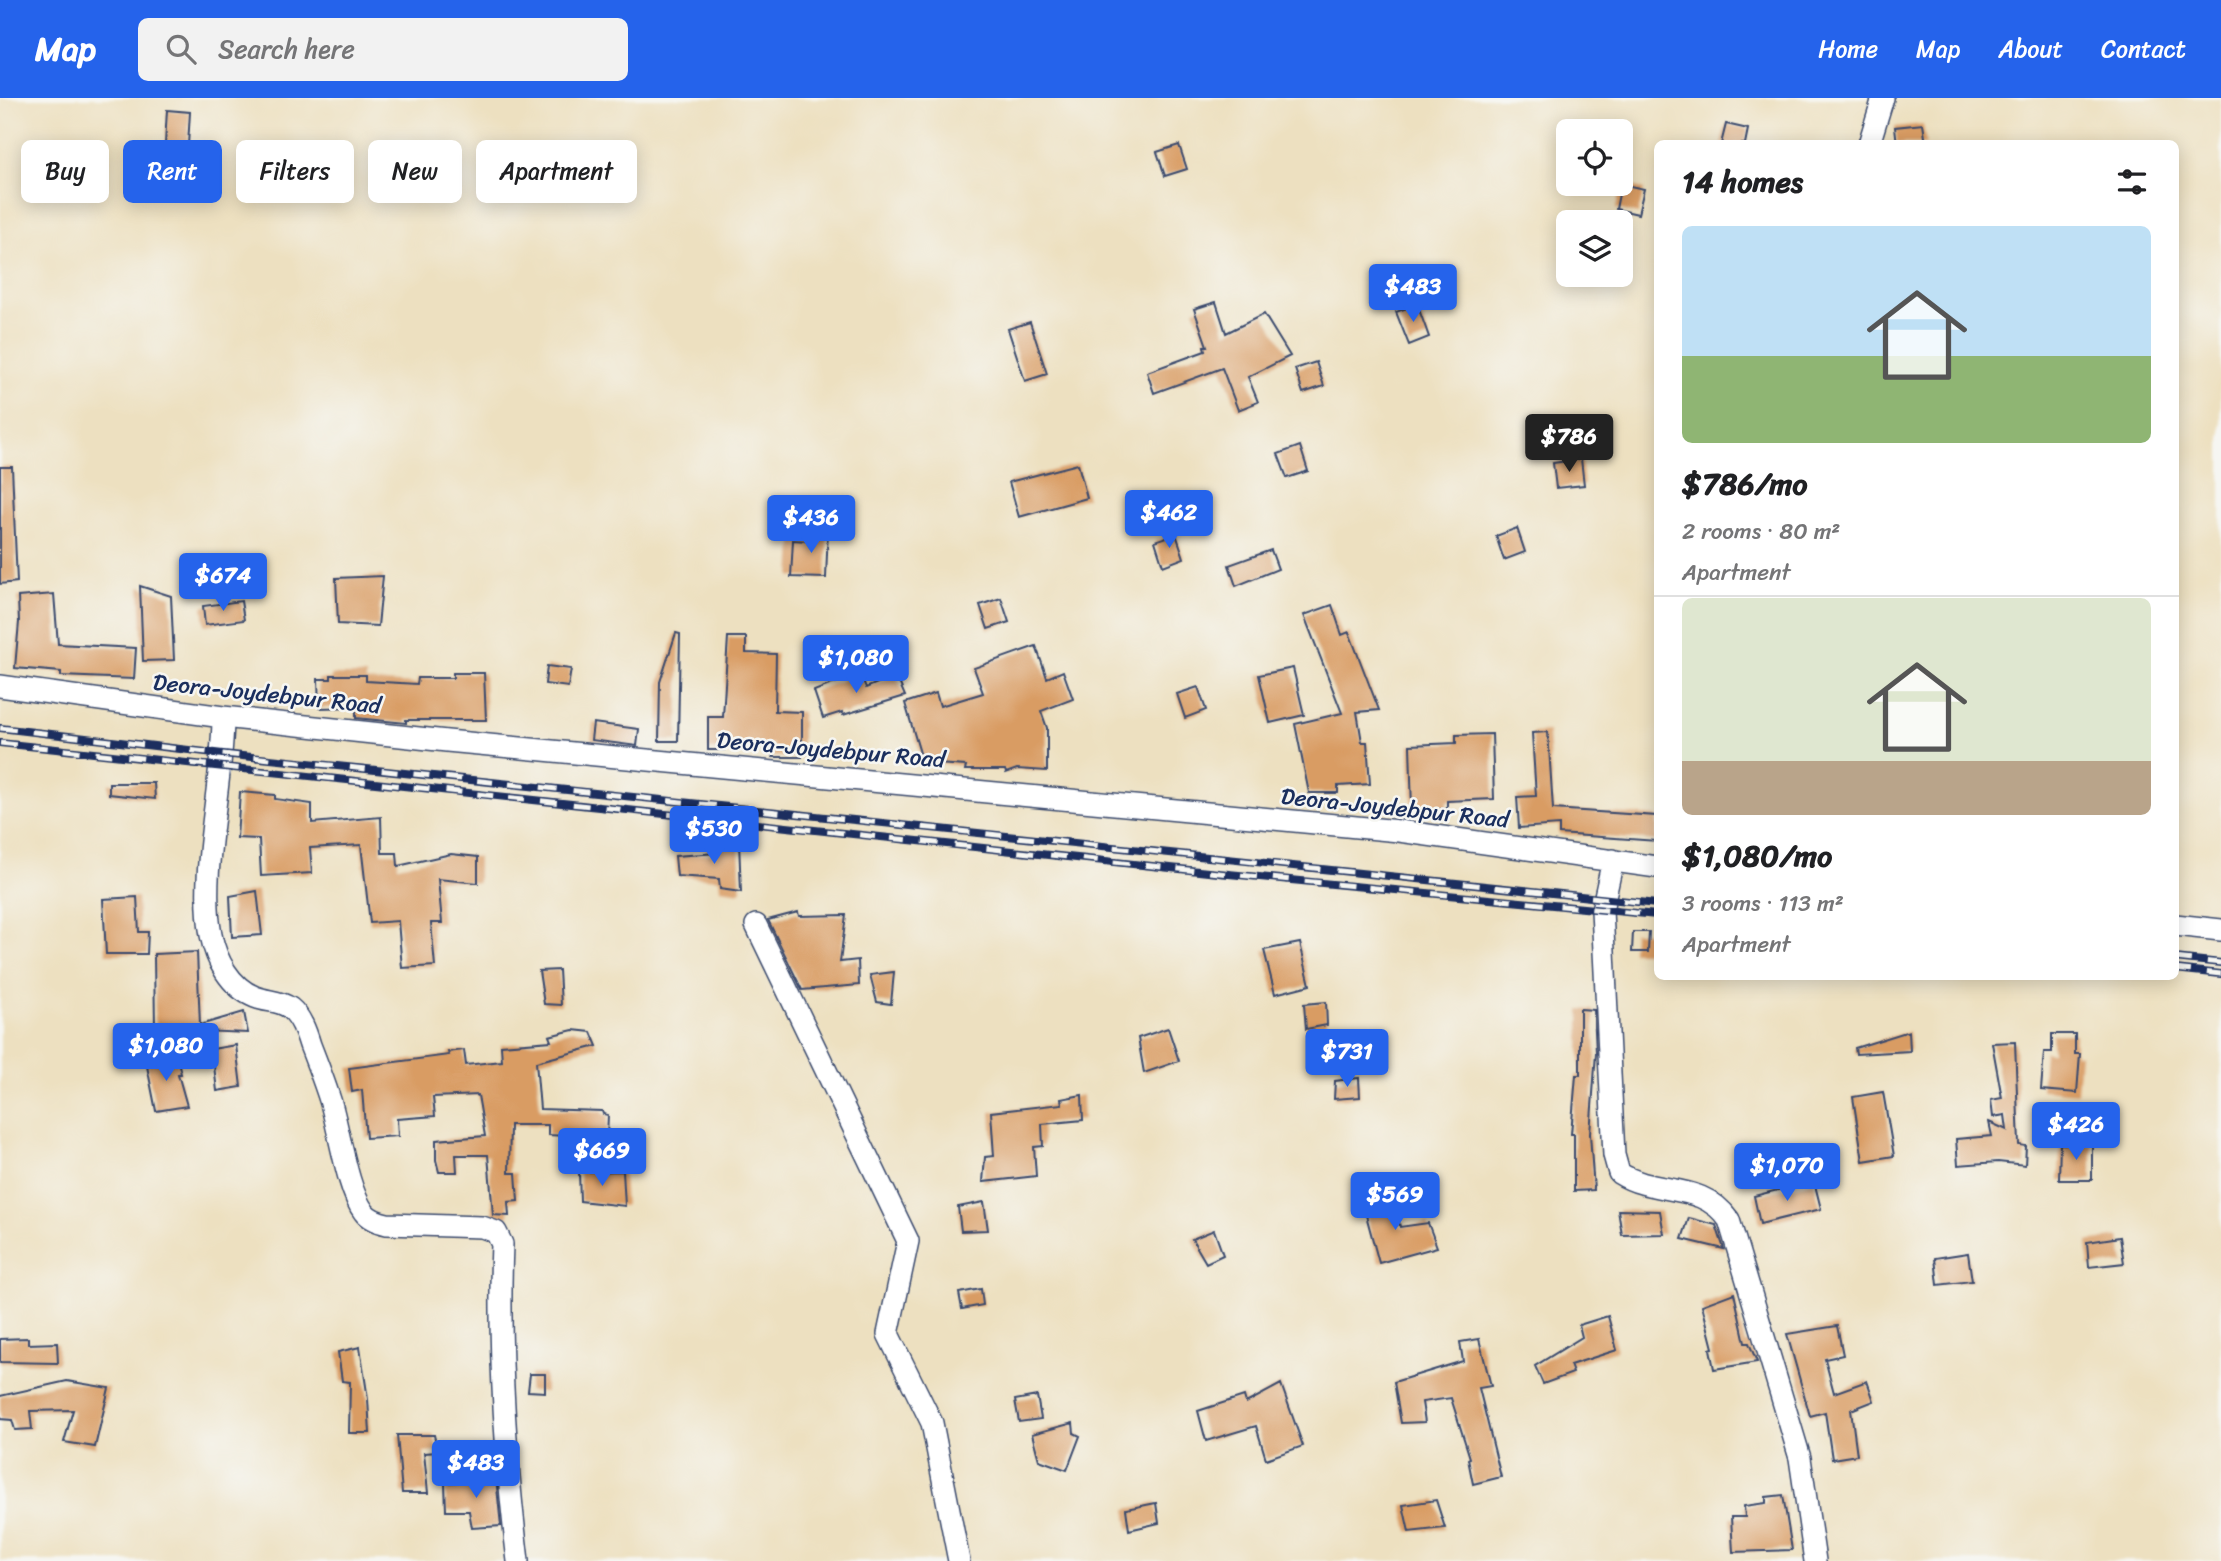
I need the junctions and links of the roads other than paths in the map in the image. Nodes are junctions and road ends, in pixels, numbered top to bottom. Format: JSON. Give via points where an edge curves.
{"nodes":[{"id":1,"x":1883,"y":98,"type":"edge"},
{"id":2,"x":1870,"y":140,"type":"edge"},
{"id":3,"x":0,"y":686,"type":"edge"},
{"id":4,"x":223,"y":717,"type":"junction"},
{"id":5,"x":1613,"y":860,"type":"junction"},
{"id":6,"x":1654,"y":867,"type":"edge"},
{"id":7,"x":756,"y":925,"type":"dead end"},
{"id":8,"x":2179,"y":925,"type":"edge"},
{"id":9,"x":2221,"y":930,"type":"edge"},
{"id":10,"x":518,"y":1561,"type":"edge"},
{"id":11,"x":959,"y":1561,"type":"edge"},
{"id":12,"x":1815,"y":1561,"type":"edge"}],
"edges":[{"from":1,"to":2,"type":"street"},
{"from":3,"to":4,"type":"street","name":"Deora-Joydebpur Road"},
{"from":4,"to":5,"type":"street","name":"Deora-Joydebpur Road","via":[[1399,831]]},
{"from":4,"to":10,"type":"street","via":[[208,887],[218,959],[235,986],[290,1009],[303,1025],[364,1212],[387,1224],[482,1227],[496,1232],[502,1244],[502,1403]]},
{"from":5,"to":6,"type":"street","name":"Deora-Joydebpur Road"},
{"from":5,"to":12,"type":"street","via":[[1602,910],[1614,1155],[1619,1173],[1634,1182],[1703,1196],[1718,1204],[1729,1220],[1800,1458]]},
{"from":7,"to":11,"type":"street","via":[[908,1241],[888,1335],[932,1423]]},
{"from":8,"to":9,"type":"street"}]}
